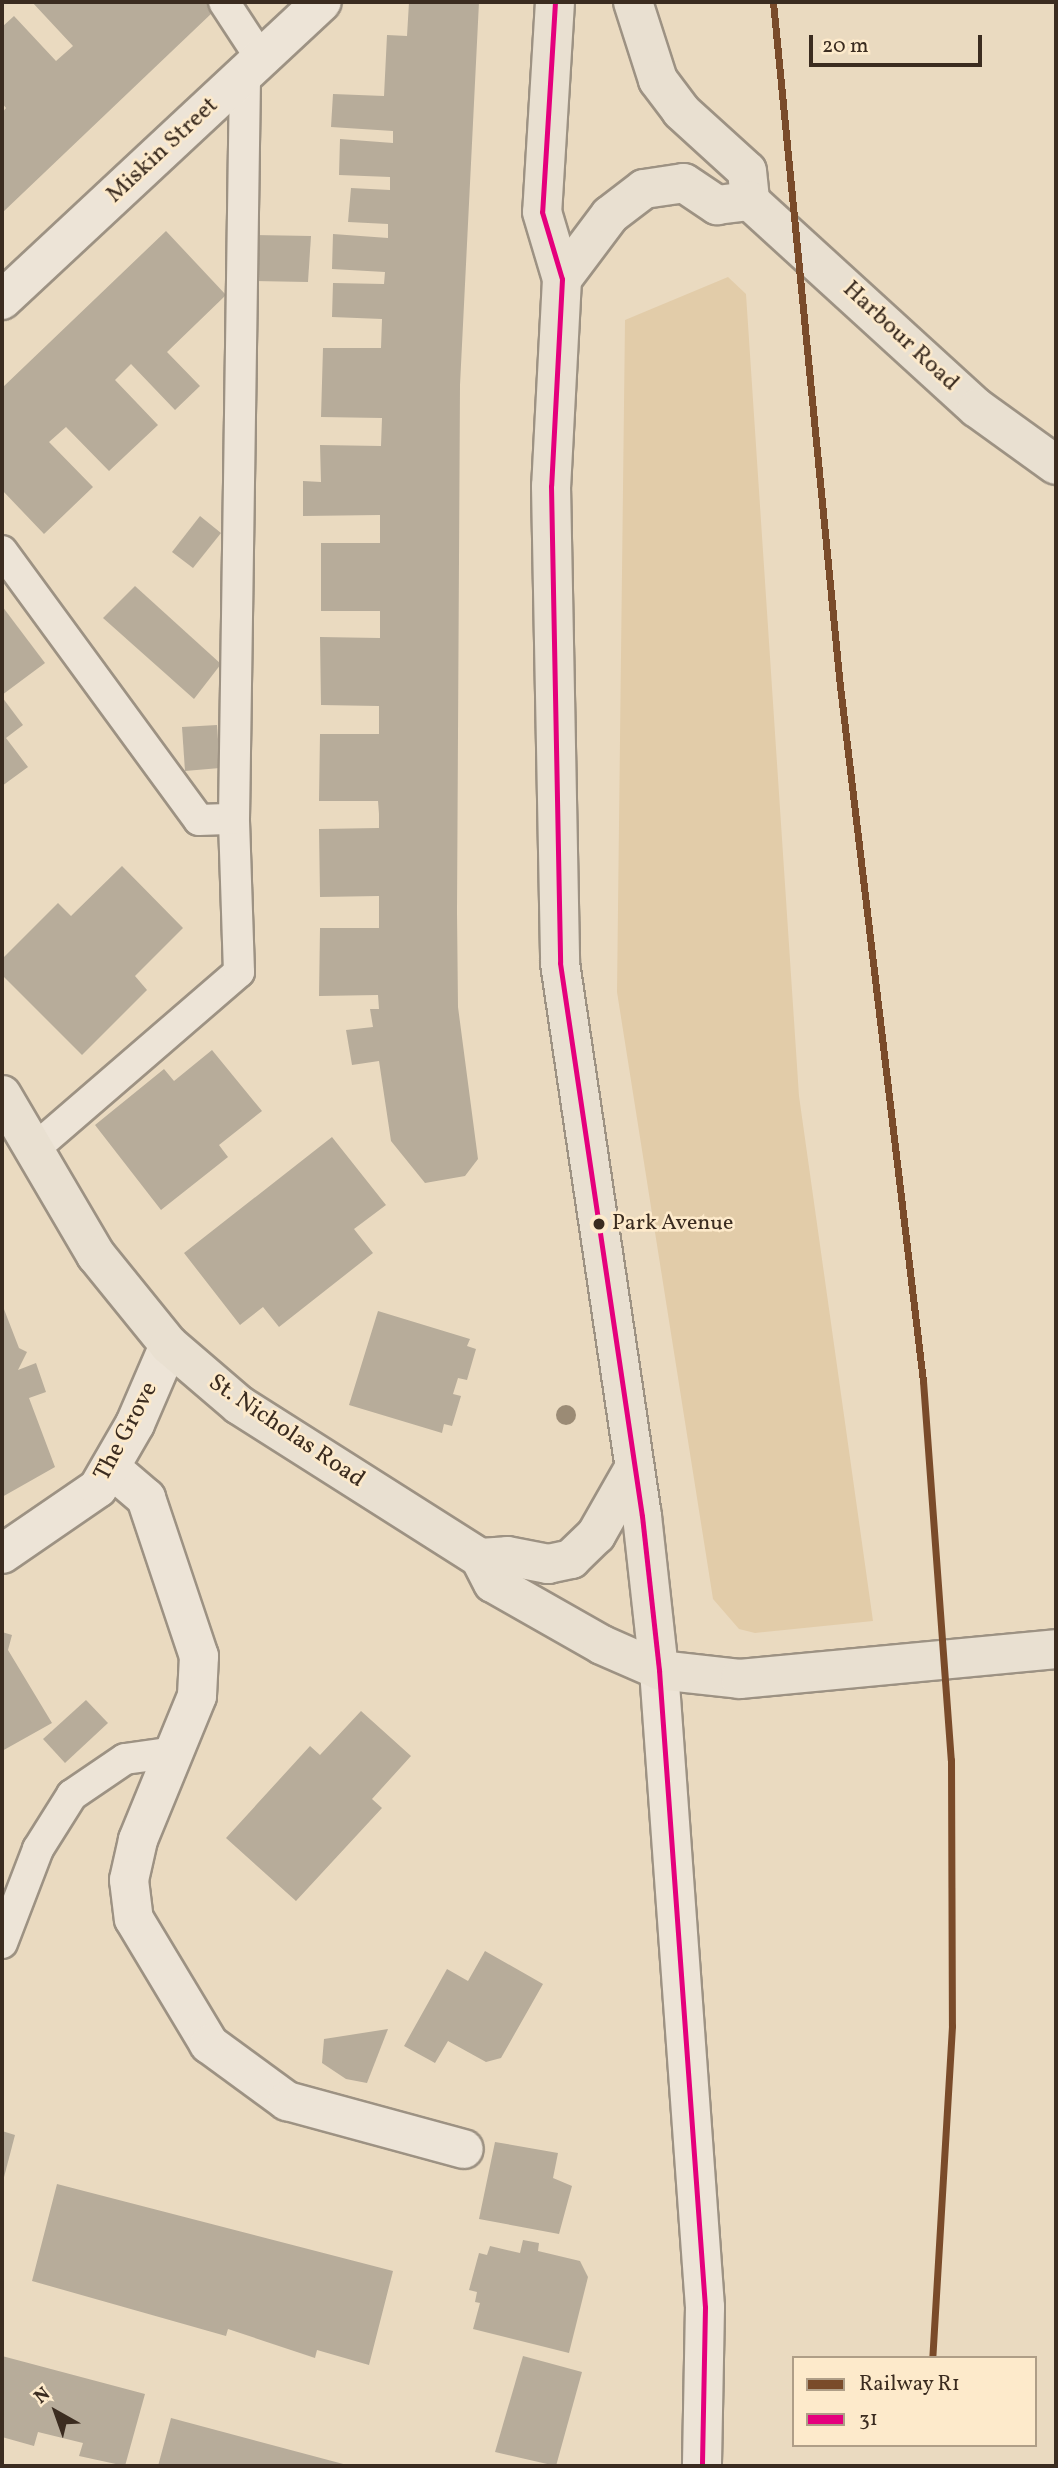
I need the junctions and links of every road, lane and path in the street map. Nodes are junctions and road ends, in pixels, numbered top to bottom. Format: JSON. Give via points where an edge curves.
{"nodes":[{"id":1,"x":224,"y":2,"type":"edge"},
{"id":2,"x":322,"y":2,"type":"edge"},
{"id":3,"x":555,"y":2,"type":"edge"},
{"id":4,"x":633,"y":2,"type":"edge"},
{"id":5,"x":254,"y":68,"type":"junction"},
{"id":6,"x":750,"y":201,"type":"junction"},
{"id":7,"x":562,"y":279,"type":"junction"},
{"id":8,"x":2,"y":300,"type":"edge"},
{"id":9,"x":1056,"y":465,"type":"edge"},
{"id":10,"x":2,"y":551,"type":"edge"},
{"id":11,"x":234,"y":819,"type":"junction"},
{"id":12,"x":2,"y":1095,"type":"edge"},
{"id":13,"x":33,"y":1150,"type":"junction"},
{"id":14,"x":169,"y":1345,"type":"junction"},
{"id":15,"x":634,"y":1468,"type":"junction"},
{"id":16,"x":113,"y":1469,"type":"junction"},
{"id":17,"x":2,"y":1554,"type":"edge"},
{"id":18,"x":480,"y":1558,"type":"junction"},
{"id":19,"x":1056,"y":1649,"type":"edge"},
{"id":20,"x":659,"y":1670,"type":"junction"},
{"id":21,"x":175,"y":1752,"type":"junction"},
{"id":22,"x":2,"y":1943,"type":"edge"},
{"id":23,"x":464,"y":2149,"type":"dead end"},
{"id":24,"x":702,"y":2466,"type":"edge"}],
"edges":[{"from":1,"to":5,"type":"lane"},
{"from":2,"to":5,"type":"street","name":"Miskin Street"},
{"from":3,"to":7,"type":"main road","via":[[542,212]]},
{"from":4,"to":6,"type":"main road","via":[[658,80],[681,111],[747,171]]},
{"from":5,"to":8,"type":"street","name":"Miskin Street"},
{"from":5,"to":11,"type":"lane"},
{"from":6,"to":7,"type":"main road","via":[[717,205],[684,183],[644,190],[610,215]]},
{"from":6,"to":9,"type":"main road","name":"Harbour Road","via":[[977,408]]},
{"from":7,"to":15,"type":"main road","via":[[551,486],[560,963]]},
{"from":10,"to":11,"type":"lane","via":[[199,820]]},
{"from":11,"to":13,"type":"lane","via":[[239,972]]},
{"from":12,"to":13,"type":"main road","name":"St. Nicholas Road"},
{"from":13,"to":14,"type":"main road","name":"St. Nicholas Road","via":[[96,1255]]},
{"from":14,"to":16,"type":"street","name":"The Grove"},
{"from":14,"to":18,"type":"main road","name":"St. Nicholas Road","via":[[239,1405]]},
{"from":15,"to":18,"type":"main road","via":[[596,1535],[571,1559],[548,1564],[507,1556]]},
{"from":15,"to":20,"type":"main road"},
{"from":16,"to":17,"type":"street","name":"The Grove","via":[[82,1504]]},
{"from":16,"to":21,"type":"street","via":[[146,1498],[199,1656],[197,1696]]},
{"from":18,"to":20,"type":"main road","name":"St. Nicholas Road","via":[[493,1583]]},
{"from":19,"to":20,"type":"main road","via":[[740,1679]]},
{"from":20,"to":24,"type":"street","via":[[705,2307]]},
{"from":21,"to":22,"type":"lane","via":[[125,1759],[72,1795],[38,1849]]},
{"from":21,"to":23,"type":"street","via":[[138,1840],[129,1881],[134,1919],[209,2045],[288,2101]]}]}
